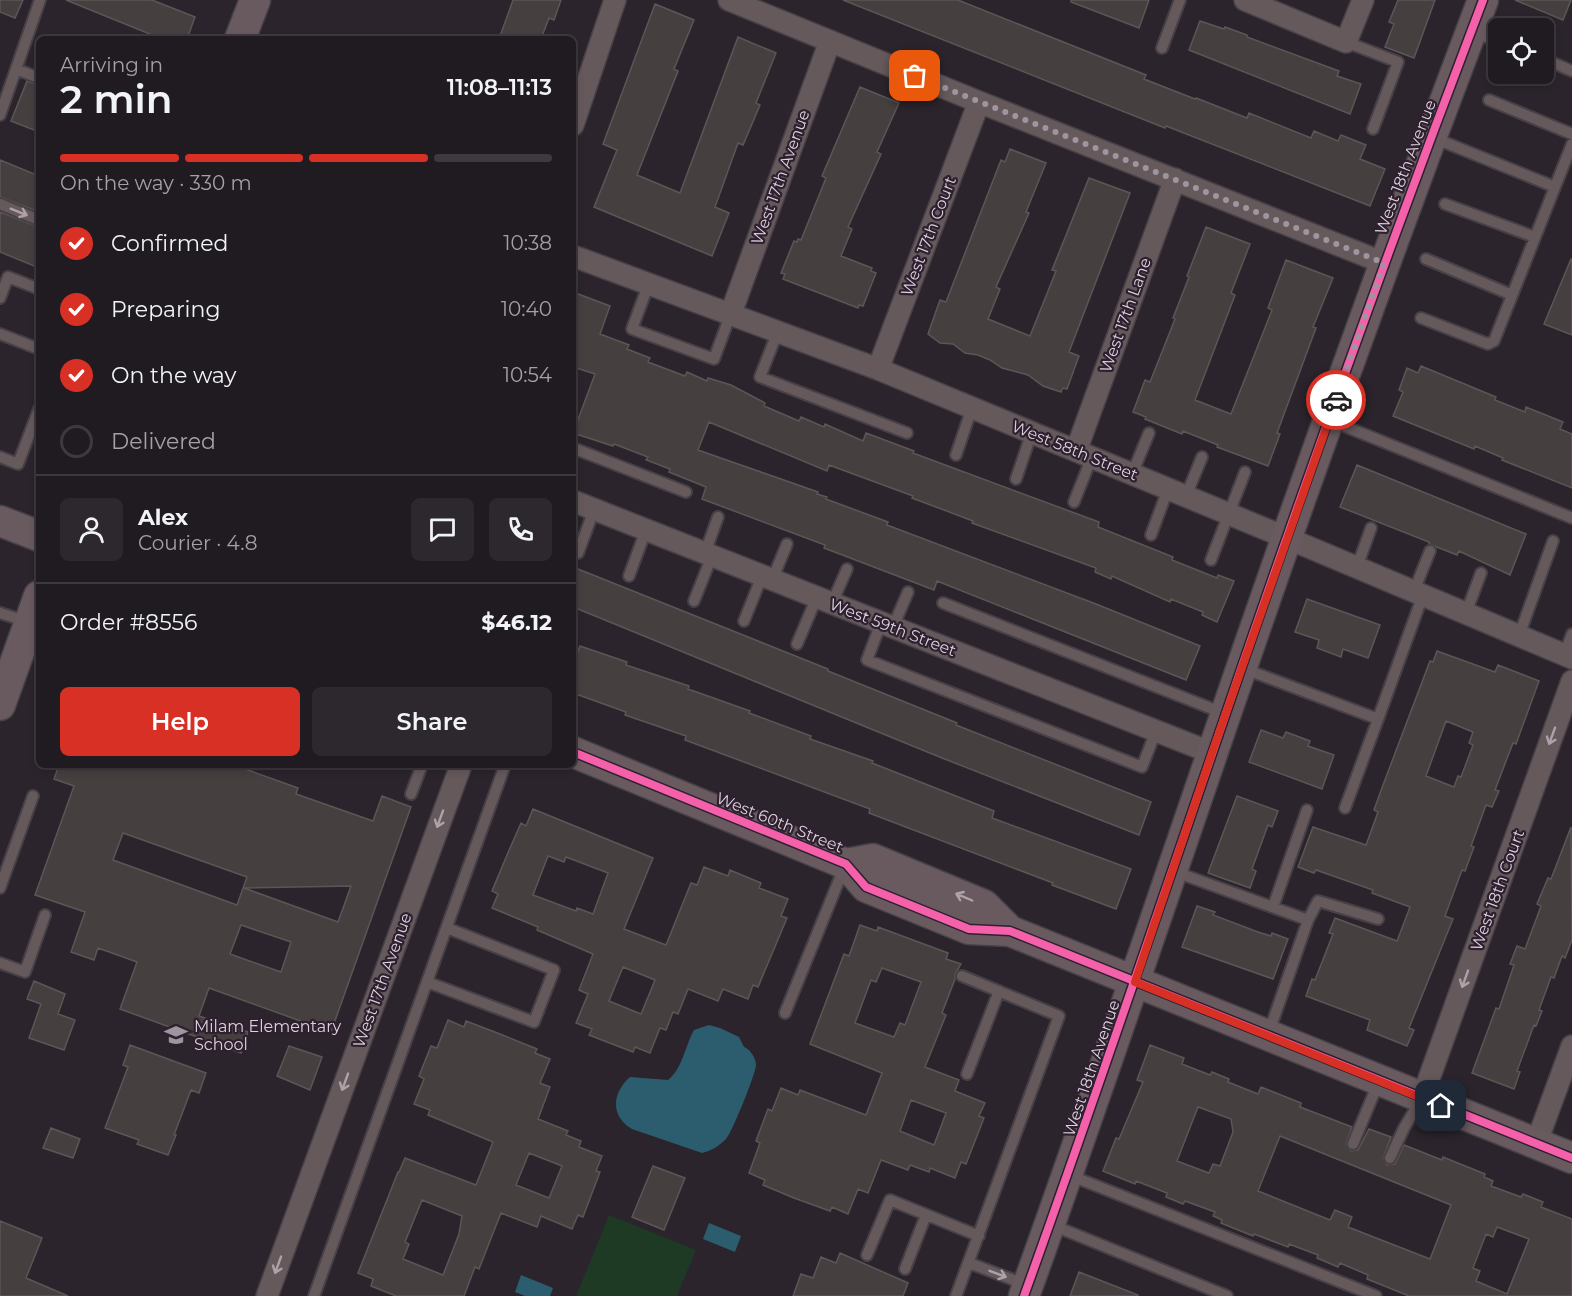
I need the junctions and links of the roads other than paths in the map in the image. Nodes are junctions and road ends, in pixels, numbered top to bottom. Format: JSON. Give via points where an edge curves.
{"nodes":[{"id":1,"x":40,"y":0,"type":"edge"},
{"id":2,"x":255,"y":0,"type":"edge"},
{"id":3,"x":615,"y":0,"type":"edge"},
{"id":4,"x":729,"y":0,"type":"edge"},
{"id":5,"x":1180,"y":0,"type":"edge"},
{"id":6,"x":1245,"y":0,"type":"edge"},
{"id":7,"x":1363,"y":0,"type":"edge"},
{"id":8,"x":1483,"y":0,"type":"edge"},
{"id":9,"x":1471,"y":31,"type":"junction"},
{"id":10,"x":241,"y":36,"type":"edge"},
{"id":11,"x":1488,"y":38,"type":"edge"},
{"id":12,"x":830,"y":41,"type":"junction"},
{"id":13,"x":1347,"y":42,"type":"junction"},
{"id":14,"x":1162,"y":48,"type":"dead end"},
{"id":15,"x":1554,"y":63,"type":"edge"},
{"id":16,"x":16,"y":69,"type":"junction"},
{"id":17,"x":1572,"y":71,"type":"edge"},
{"id":18,"x":36,"y":77,"type":"edge"},
{"id":19,"x":1489,"y":100,"type":"dead end"},
{"id":20,"x":979,"y":102,"type":"junction"},
{"id":21,"x":0,"y":115,"type":"edge"},
{"id":22,"x":576,"y":116,"type":"edge"},
{"id":23,"x":1373,"y":129,"type":"dead end"},
{"id":24,"x":1572,"y":134,"type":"edge"},
{"id":25,"x":1431,"y":137,"type":"junction"},
{"id":26,"x":1572,"y":144,"type":"edge"},
{"id":27,"x":1175,"y":179,"type":"junction"},
{"id":28,"x":1555,"y":187,"type":"junction"},
{"id":29,"x":0,"y":204,"type":"edge"},
{"id":30,"x":1445,"y":204,"type":"dead end"},
{"id":31,"x":36,"y":219,"type":"edge"},
{"id":32,"x":1535,"y":237,"type":"junction"},
{"id":33,"x":576,"y":257,"type":"edge"},
{"id":34,"x":1425,"y":260,"type":"dead end"},
{"id":35,"x":1384,"y":263,"type":"junction"},
{"id":36,"x":649,"y":284,"type":"junction"},
{"id":37,"x":36,"y":288,"type":"edge"},
{"id":38,"x":1512,"y":295,"type":"junction"},
{"id":39,"x":0,"y":298,"type":"edge"},
{"id":40,"x":731,"y":313,"type":"junction"},
{"id":41,"x":1420,"y":318,"type":"dead end"},
{"id":42,"x":778,"y":331,"type":"junction"},
{"id":43,"x":0,"y":334,"type":"edge"},
{"id":44,"x":36,"y":348,"type":"edge"},
{"id":45,"x":878,"y":369,"type":"junction"},
{"id":46,"x":972,"y":408,"type":"junction"},
{"id":47,"x":36,"y":417,"type":"edge"},
{"id":48,"x":1329,"y":420,"type":"junction"},
{"id":49,"x":1032,"y":432,"type":"junction"},
{"id":50,"x":907,"y":433,"type":"dead end"},
{"id":51,"x":1149,"y":433,"type":"dead end"},
{"id":52,"x":576,"y":449,"type":"edge"},
{"id":53,"x":1084,"y":454,"type":"junction"},
{"id":54,"x":956,"y":455,"type":"dead end"},
{"id":55,"x":0,"y":457,"type":"edge"},
{"id":56,"x":1202,"y":457,"type":"dead end"},
{"id":57,"x":1245,"y":472,"type":"dead end"},
{"id":58,"x":1132,"y":474,"type":"junction"},
{"id":59,"x":1016,"y":479,"type":"dead end"},
{"id":60,"x":686,"y":492,"type":"dead end"},
{"id":61,"x":1177,"y":493,"type":"junction"},
{"id":62,"x":576,"y":502,"type":"edge"},
{"id":63,"x":1074,"y":502,"type":"dead end"},
{"id":64,"x":594,"y":510,"type":"junction"},
{"id":65,"x":1229,"y":514,"type":"junction"},
{"id":66,"x":718,"y":517,"type":"dead end"},
{"id":67,"x":1572,"y":519,"type":"edge"},
{"id":68,"x":0,"y":521,"type":"edge"},
{"id":69,"x":1371,"y":528,"type":"dead end"},
{"id":70,"x":646,"y":530,"type":"junction"},
{"id":71,"x":36,"y":535,"type":"edge"},
{"id":72,"x":1151,"y":535,"type":"dead end"},
{"id":73,"x":1287,"y":538,"type":"junction"},
{"id":74,"x":1553,"y":541,"type":"dead end"},
{"id":75,"x":787,"y":544,"type":"dead end"},
{"id":76,"x":1430,"y":551,"type":"dead end"},
{"id":77,"x":578,"y":553,"type":"dead end"},
{"id":78,"x":708,"y":554,"type":"junction"},
{"id":79,"x":1211,"y":560,"type":"dead end"},
{"id":80,"x":1357,"y":567,"type":"junction"},
{"id":81,"x":847,"y":569,"type":"dead end"},
{"id":82,"x":1481,"y":573,"type":"dead end"},
{"id":83,"x":629,"y":576,"type":"dead end"},
{"id":84,"x":767,"y":578,"type":"junction"},
{"id":85,"x":908,"y":592,"type":"dead end"},
{"id":86,"x":1418,"y":593,"type":"junction"},
{"id":87,"x":825,"y":600,"type":"junction"},
{"id":88,"x":694,"y":601,"type":"dead end"},
{"id":89,"x":943,"y":603,"type":"dead end"},
{"id":90,"x":34,"y":609,"type":"edge"},
{"id":91,"x":1,"y":611,"type":"edge"},
{"id":92,"x":1466,"y":613,"type":"junction"},
{"id":93,"x":744,"y":621,"type":"dead end"},
{"id":94,"x":887,"y":625,"type":"junction"},
{"id":95,"x":1572,"y":634,"type":"edge"},
{"id":96,"x":1519,"y":636,"type":"junction"},
{"id":97,"x":797,"y":644,"type":"dead end"},
{"id":98,"x":1568,"y":656,"type":"edge"},
{"id":99,"x":1242,"y":668,"type":"junction"},
{"id":100,"x":1572,"y":681,"type":"edge"},
{"id":101,"x":0,"y":705,"type":"edge"},
{"id":102,"x":1226,"y":714,"type":"junction"},
{"id":103,"x":1378,"y":719,"type":"junction"},
{"id":104,"x":1156,"y":731,"type":"junction"},
{"id":105,"x":576,"y":753,"type":"edge"},
{"id":106,"x":1212,"y":753,"type":"junction"},
{"id":107,"x":421,"y":768,"type":"edge"},
{"id":108,"x":460,"y":768,"type":"edge"},
{"id":109,"x":504,"y":768,"type":"edge"},
{"id":110,"x":411,"y":794,"type":"dead end"},
{"id":111,"x":33,"y":796,"type":"dead end"},
{"id":112,"x":1345,"y":808,"type":"dead end"},
{"id":113,"x":1307,"y":810,"type":"dead end"},
{"id":114,"x":846,"y":864,"type":"junction"},
{"id":115,"x":1172,"y":871,"type":"junction"},
{"id":116,"x":0,"y":888,"type":"edge"},
{"id":117,"x":1273,"y":907,"type":"junction"},
{"id":118,"x":45,"y":915,"type":"dead end"},
{"id":119,"x":1378,"y":919,"type":"dead end"},
{"id":120,"x":1308,"y":920,"type":"junction"},
{"id":121,"x":447,"y":928,"type":"junction"},
{"id":122,"x":0,"y":963,"type":"edge"},
{"id":123,"x":962,"y":976,"type":"dead end"},
{"id":124,"x":427,"y":982,"type":"junction"},
{"id":125,"x":1135,"y":982,"type":"junction"},
{"id":126,"x":999,"y":991,"type":"junction"},
{"id":127,"x":785,"y":1013,"type":"dead end"},
{"id":128,"x":1267,"y":1035,"type":"junction"},
{"id":129,"x":1572,"y":1046,"type":"edge"},
{"id":130,"x":967,"y":1074,"type":"dead end"},
{"id":131,"x":1379,"y":1080,"type":"junction"},
{"id":132,"x":1422,"y":1098,"type":"junction"},
{"id":133,"x":1353,"y":1144,"type":"dead end"},
{"id":134,"x":1536,"y":1144,"type":"junction"},
{"id":135,"x":1390,"y":1158,"type":"dead end"},
{"id":136,"x":1572,"y":1158,"type":"edge"},
{"id":137,"x":1067,"y":1175,"type":"junction"},
{"id":138,"x":926,"y":1215,"type":"junction"},
{"id":139,"x":1050,"y":1224,"type":"junction"},
{"id":140,"x":978,"y":1236,"type":"junction"},
{"id":141,"x":867,"y":1255,"type":"dead end"},
{"id":142,"x":969,"y":1263,"type":"junction"},
{"id":143,"x":905,"y":1269,"type":"dead end"},
{"id":144,"x":1026,"y":1291,"type":"edge"},
{"id":145,"x":267,"y":1296,"type":"edge"},
{"id":146,"x":314,"y":1296,"type":"edge"},
{"id":147,"x":956,"y":1296,"type":"edge"},
{"id":148,"x":1227,"y":1296,"type":"edge"},
{"id":149,"x":1376,"y":1296,"type":"edge"}],
"edges":[{"from":1,"to":16,"type":"lane"},
{"from":2,"to":10,"type":"street"},
{"from":3,"to":22,"type":"street"},
{"from":4,"to":12,"type":"street"},
{"from":5,"to":14,"type":"lane"},
{"from":6,"to":13,"type":"street"},
{"from":7,"to":13,"type":"street"},
{"from":8,"to":9,"type":"street","name":"West 18th Avenue"},
{"from":9,"to":11,"type":"lane"},
{"from":9,"to":25,"type":"street","name":"West 18th Avenue"},
{"from":12,"to":20,"type":"street"},
{"from":12,"to":40,"type":"street","name":"West 17th Avenue"},
{"from":13,"to":23,"type":"lane","via":[[1398,62]]},
{"from":15,"to":17,"type":"lane"},
{"from":16,"to":18,"type":"lane"},
{"from":16,"to":21,"type":"lane"},
{"from":19,"to":24,"type":"lane"},
{"from":20,"to":27,"type":"street"},
{"from":20,"to":45,"type":"street","name":"West 17th Court"},
{"from":25,"to":28,"type":"lane"},
{"from":25,"to":35,"type":"street","name":"West 18th Avenue"},
{"from":26,"to":28,"type":"lane"},
{"from":27,"to":35,"type":"street"},
{"from":27,"to":53,"type":"street","name":"West 17th Lane"},
{"from":28,"to":32,"type":"lane"},
{"from":29,"to":31,"type":"lane","one_way":true},
{"from":30,"to":32,"type":"lane"},
{"from":32,"to":38,"type":"lane"},
{"from":33,"to":36,"type":"street","name":"West 58th Street"},
{"from":34,"to":38,"type":"lane"},
{"from":35,"to":48,"type":"street","name":"West 18th Avenue"},
{"from":36,"to":40,"type":"street","name":"West 58th Street"},
{"from":36,"to":40,"type":"lane","via":[[632,329],[714,359]]},
{"from":37,"to":39,"type":"lane","via":[[8,277]]},
{"from":38,"to":41,"type":"lane","via":[[1494,341],[1488,344]]},
{"from":40,"to":42,"type":"street","name":"West 58th Street"},
{"from":42,"to":45,"type":"street","name":"West 58th Street"},
{"from":42,"to":50,"type":"lane","via":[[760,377]]},
{"from":43,"to":44,"type":"lane"},
{"from":45,"to":46,"type":"street","name":"West 58th Street"},
{"from":46,"to":49,"type":"street","name":"West 58th Street"},
{"from":46,"to":54,"type":"lane"},
{"from":47,"to":55,"type":"lane","via":[[18,464]]},
{"from":48,"to":67,"type":"lane"},
{"from":48,"to":73,"type":"street","name":"West 18th Avenue"},
{"from":49,"to":53,"type":"street","name":"West 58th Street"},
{"from":49,"to":59,"type":"lane"},
{"from":51,"to":58,"type":"lane"},
{"from":52,"to":60,"type":"lane"},
{"from":53,"to":58,"type":"street","name":"West 58th Street"},
{"from":53,"to":63,"type":"lane"},
{"from":56,"to":61,"type":"lane"},
{"from":57,"to":65,"type":"lane"},
{"from":58,"to":61,"type":"street","name":"West 58th Street"},
{"from":61,"to":65,"type":"street","name":"West 58th Street"},
{"from":61,"to":72,"type":"lane"},
{"from":62,"to":64,"type":"street","name":"West 59th Street"},
{"from":64,"to":70,"type":"street","name":"West 59th Street"},
{"from":64,"to":77,"type":"lane"},
{"from":65,"to":73,"type":"street","name":"West 58th Street"},
{"from":65,"to":79,"type":"lane"},
{"from":66,"to":78,"type":"lane"},
{"from":68,"to":71,"type":"street"},
{"from":69,"to":80,"type":"lane"},
{"from":70,"to":78,"type":"street","name":"West 59th Street"},
{"from":70,"to":83,"type":"lane"},
{"from":73,"to":80,"type":"street","name":"West 58th Street"},
{"from":73,"to":99,"type":"street","name":"West 18th Avenue"},
{"from":74,"to":96,"type":"lane"},
{"from":75,"to":84,"type":"lane"},
{"from":76,"to":86,"type":"lane"},
{"from":78,"to":84,"type":"street","name":"West 59th Street"},
{"from":78,"to":88,"type":"lane"},
{"from":80,"to":86,"type":"street","name":"West 58th Street"},
{"from":81,"to":87,"type":"lane"},
{"from":82,"to":92,"type":"lane"},
{"from":84,"to":87,"type":"street","name":"West 59th Street"},
{"from":84,"to":93,"type":"lane"},
{"from":85,"to":94,"type":"lane"},
{"from":86,"to":92,"type":"street","name":"West 58th Street"},
{"from":86,"to":103,"type":"lane"},
{"from":87,"to":94,"type":"street","name":"West 59th Street"},
{"from":87,"to":97,"type":"lane"},
{"from":89,"to":102,"type":"lane"},
{"from":90,"to":91,"type":"lane"},
{"from":90,"to":101,"type":"street"},
{"from":92,"to":96,"type":"street","name":"West 58th Street"},
{"from":94,"to":104,"type":"street","name":"West 59th Street"},
{"from":94,"to":104,"type":"lane","via":[[867,660],[1142,767]]},
{"from":95,"to":98,"type":"lane"},
{"from":96,"to":98,"type":"street","name":"West 58th Street"},
{"from":99,"to":102,"type":"street","name":"West 18th Avenue"},
{"from":99,"to":103,"type":"lane"},
{"from":100,"to":132,"type":"street","name":"West 18th Court","one_way":true},
{"from":102,"to":106,"type":"street","name":"West 18th Avenue"},
{"from":103,"to":112,"type":"lane"},
{"from":104,"to":106,"type":"street","name":"West 59th Street"},
{"from":105,"to":114,"type":"street","name":"West 60th Street"},
{"from":106,"to":115,"type":"street","name":"West 18th Avenue"},
{"from":107,"to":110,"type":"lane"},
{"from":108,"to":145,"type":"street","name":"West 17th Avenue","one_way":true},
{"from":109,"to":121,"type":"lane"},
{"from":111,"to":116,"type":"lane"},
{"from":113,"to":117,"type":"lane"},
{"from":114,"to":125,"type":"street","name":"West 60th Street","via":[[873,859],[984,905],[1010,931]]},
{"from":114,"to":127,"type":"lane"},
{"from":115,"to":117,"type":"lane"},
{"from":115,"to":125,"type":"street","name":"West 18th Avenue"},
{"from":117,"to":120,"type":"lane"},
{"from":118,"to":122,"type":"lane","via":[[25,972]]},
{"from":119,"to":120,"type":"lane","via":[[1318,901]]},
{"from":120,"to":128,"type":"lane"},
{"from":121,"to":124,"type":"lane"},
{"from":121,"to":124,"type":"lane","via":[[554,970],[534,1023]]},
{"from":123,"to":126,"type":"lane"},
{"from":124,"to":146,"type":"lane"},
{"from":125,"to":128,"type":"street","name":"West 60th Street"},
{"from":125,"to":137,"type":"street","name":"West 18th Avenue"},
{"from":126,"to":130,"type":"lane"},
{"from":126,"to":140,"type":"lane","via":[[1059,1016]]},
{"from":128,"to":131,"type":"street","name":"West 60th Street"},
{"from":129,"to":134,"type":"street"},
{"from":131,"to":132,"type":"street","name":"West 60th Street"},
{"from":131,"to":133,"type":"lane"},
{"from":132,"to":134,"type":"street","name":"West 60th Street"},
{"from":132,"to":135,"type":"lane"},
{"from":134,"to":136,"type":"street","name":"West 60th Street"},
{"from":137,"to":139,"type":"street","name":"West 18th Avenue"},
{"from":137,"to":149,"type":"lane"},
{"from":138,"to":140,"type":"lane"},
{"from":138,"to":141,"type":"lane","via":[[890,1200]]},
{"from":138,"to":143,"type":"lane"},
{"from":139,"to":144,"type":"street","name":"West 18th Avenue"},
{"from":139,"to":148,"type":"lane"},
{"from":140,"to":142,"type":"lane"},
{"from":142,"to":144,"type":"lane","one_way":true},
{"from":142,"to":147,"type":"lane"}]}
